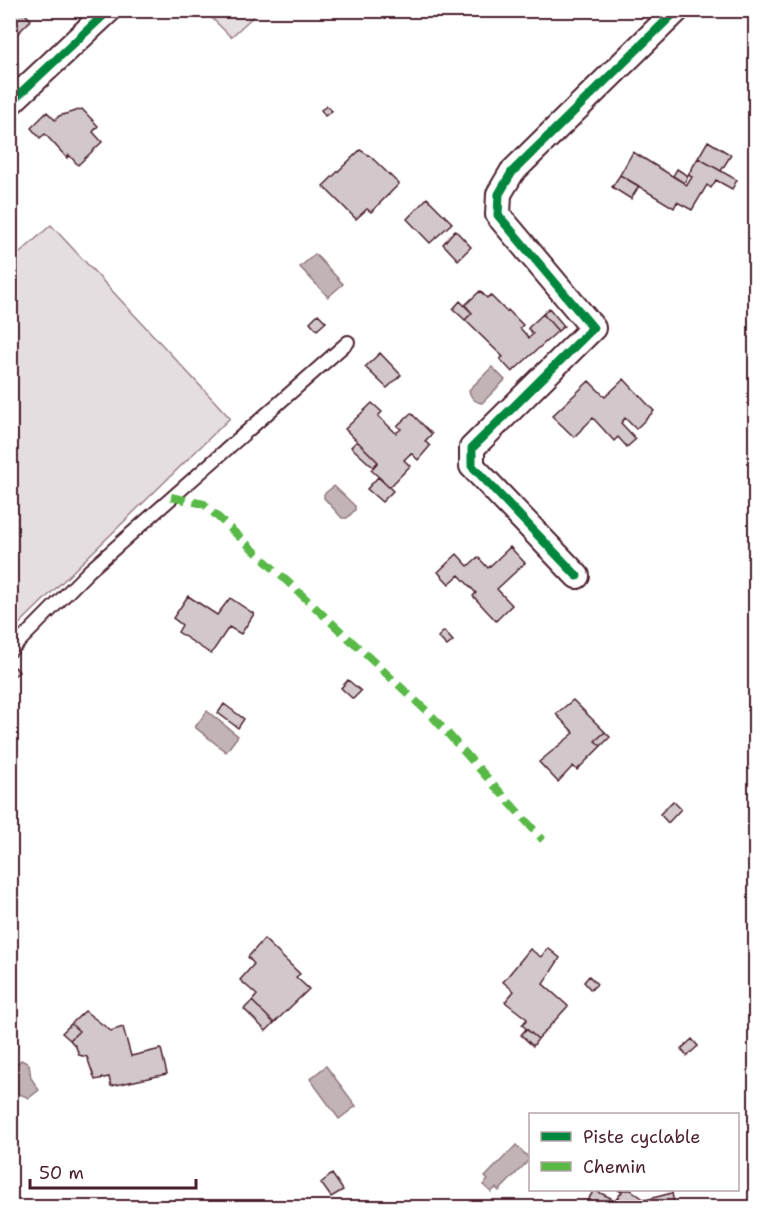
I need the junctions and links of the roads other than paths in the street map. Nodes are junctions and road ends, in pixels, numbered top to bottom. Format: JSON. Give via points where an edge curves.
{"nodes":[{"id":1,"x":109,"y":10,"type":"edge"},
{"id":2,"x":677,"y":10,"type":"edge"},
{"id":3,"x":10,"y":103,"type":"edge"},
{"id":4,"x":348,"y":342,"type":"dead end"},
{"id":5,"x":576,"y":576,"type":"dead end"},
{"id":6,"x":10,"y":651,"type":"edge"}],
"edges":[{"from":1,"to":3,"type":"street"},
{"from":2,"to":5,"type":"street","via":[[512,172],[499,194],[498,215],[593,328],[472,448],[472,466]]},
{"from":4,"to":6,"type":"lane","via":[[97,564]]}]}
